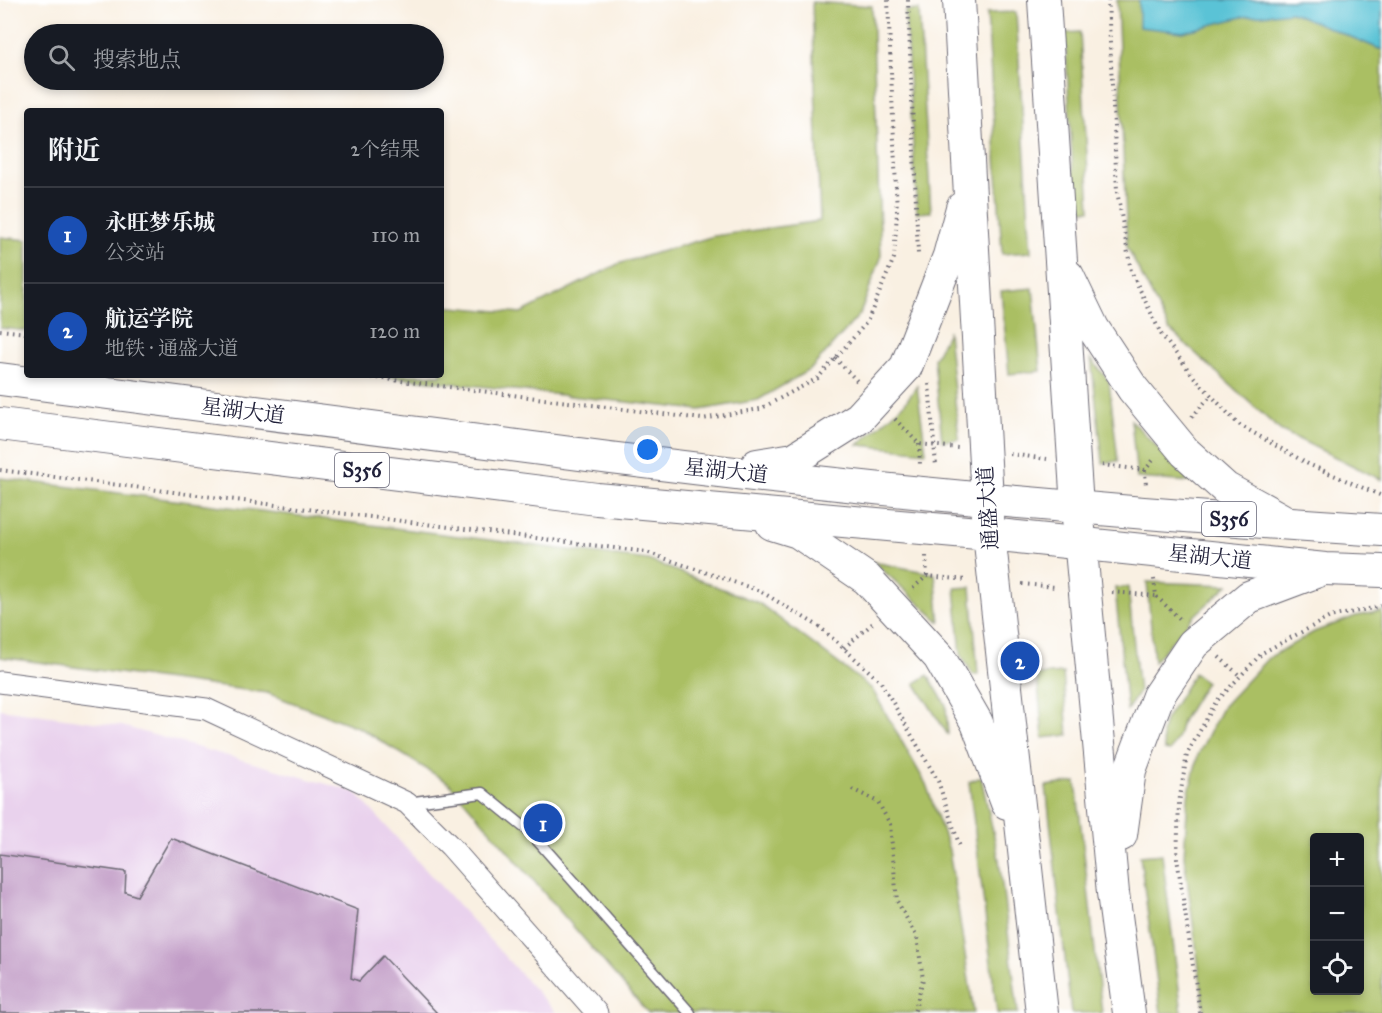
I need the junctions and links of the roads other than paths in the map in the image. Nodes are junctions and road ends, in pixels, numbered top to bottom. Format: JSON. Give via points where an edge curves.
{"nodes":[{"id":1,"x":959,"y":0,"type":"edge"},
{"id":2,"x":1044,"y":0,"type":"edge"},
{"id":3,"x":969,"y":181,"type":"junction"},
{"id":4,"x":1061,"y":262,"type":"junction"},
{"id":5,"x":0,"y":379,"type":"edge"},
{"id":6,"x":0,"y":424,"type":"edge"},
{"id":7,"x":724,"y":471,"type":"junction"},
{"id":8,"x":988,"y":499,"type":"junction"},
{"id":9,"x":1077,"y":507,"type":"junction"},
{"id":10,"x":725,"y":511,"type":"junction"},
{"id":11,"x":1290,"y":524,"type":"junction"},
{"id":12,"x":1382,"y":530,"type":"edge"},
{"id":13,"x":989,"y":534,"type":"junction"},
{"id":14,"x":1082,"y":544,"type":"junction"},
{"id":15,"x":1325,"y":569,"type":"junction"},
{"id":16,"x":1382,"y":571,"type":"edge"},
{"id":17,"x":0,"y":682,"type":"edge"},
{"id":18,"x":407,"y":803,"type":"junction"},
{"id":19,"x":1113,"y":893,"type":"junction"},
{"id":20,"x":1029,"y":898,"type":"junction"},
{"id":21,"x":597,"y":1013,"type":"edge"},
{"id":22,"x":690,"y":1013,"type":"edge"},
{"id":23,"x":1042,"y":1013,"type":"edge"},
{"id":24,"x":1129,"y":1013,"type":"edge"}],
"edges":[{"from":1,"to":3,"type":"main road","name":"通盛大道"},
{"from":2,"to":4,"type":"main road"},
{"from":3,"to":7,"type":"main road","via":[[950,256],[906,367],[859,418],[794,459]]},
{"from":3,"to":8,"type":"main road","name":"通盛大道"},
{"from":4,"to":9,"type":"main road"},
{"from":4,"to":11,"type":"main road","via":[[1093,328],[1133,388],[1185,452],[1225,488]]},
{"from":5,"to":7,"type":"main road","name":"星湖大道","number":"S356"},
{"from":6,"to":10,"type":"main road","name":"星湖大道","number":"S356","via":[[597,500]]},
{"from":7,"to":8,"type":"main road","name":"星湖大道","number":"S356"},
{"from":8,"to":9,"type":"main road","name":"星湖大道","number":"S356"},
{"from":8,"to":13,"type":"main road","name":"通盛大道"},
{"from":9,"to":11,"type":"main road","name":"星湖大道","number":"S356"},
{"from":9,"to":14,"type":"main road"},
{"from":10,"to":13,"type":"main road","name":"星湖大道","number":"S356"},
{"from":10,"to":20,"type":"main road","via":[[798,532],[867,579],[939,657],[977,723],[1009,807]]},
{"from":11,"to":12,"type":"main road","name":"星湖大道","number":"S356"},
{"from":13,"to":14,"type":"main road","name":"星湖大道","number":"S356"},
{"from":13,"to":20,"type":"main road","name":"通盛大道"},
{"from":14,"to":15,"type":"main road","name":"星湖大道","number":"S356"},
{"from":14,"to":19,"type":"main road"},
{"from":15,"to":16,"type":"main road","name":"星湖大道","number":"S356"},
{"from":15,"to":19,"type":"main road","via":[[1250,597],[1192,644],[1158,696],[1130,770]]},
{"from":17,"to":18,"type":"street","via":[[206,709]]},
{"from":18,"to":21,"type":"street","via":[[450,846]]},
{"from":18,"to":22,"type":"lane","via":[[482,793],[503,808],[530,832]]},
{"from":19,"to":24,"type":"main road"},
{"from":20,"to":23,"type":"main road","name":"通盛大道"}]}
